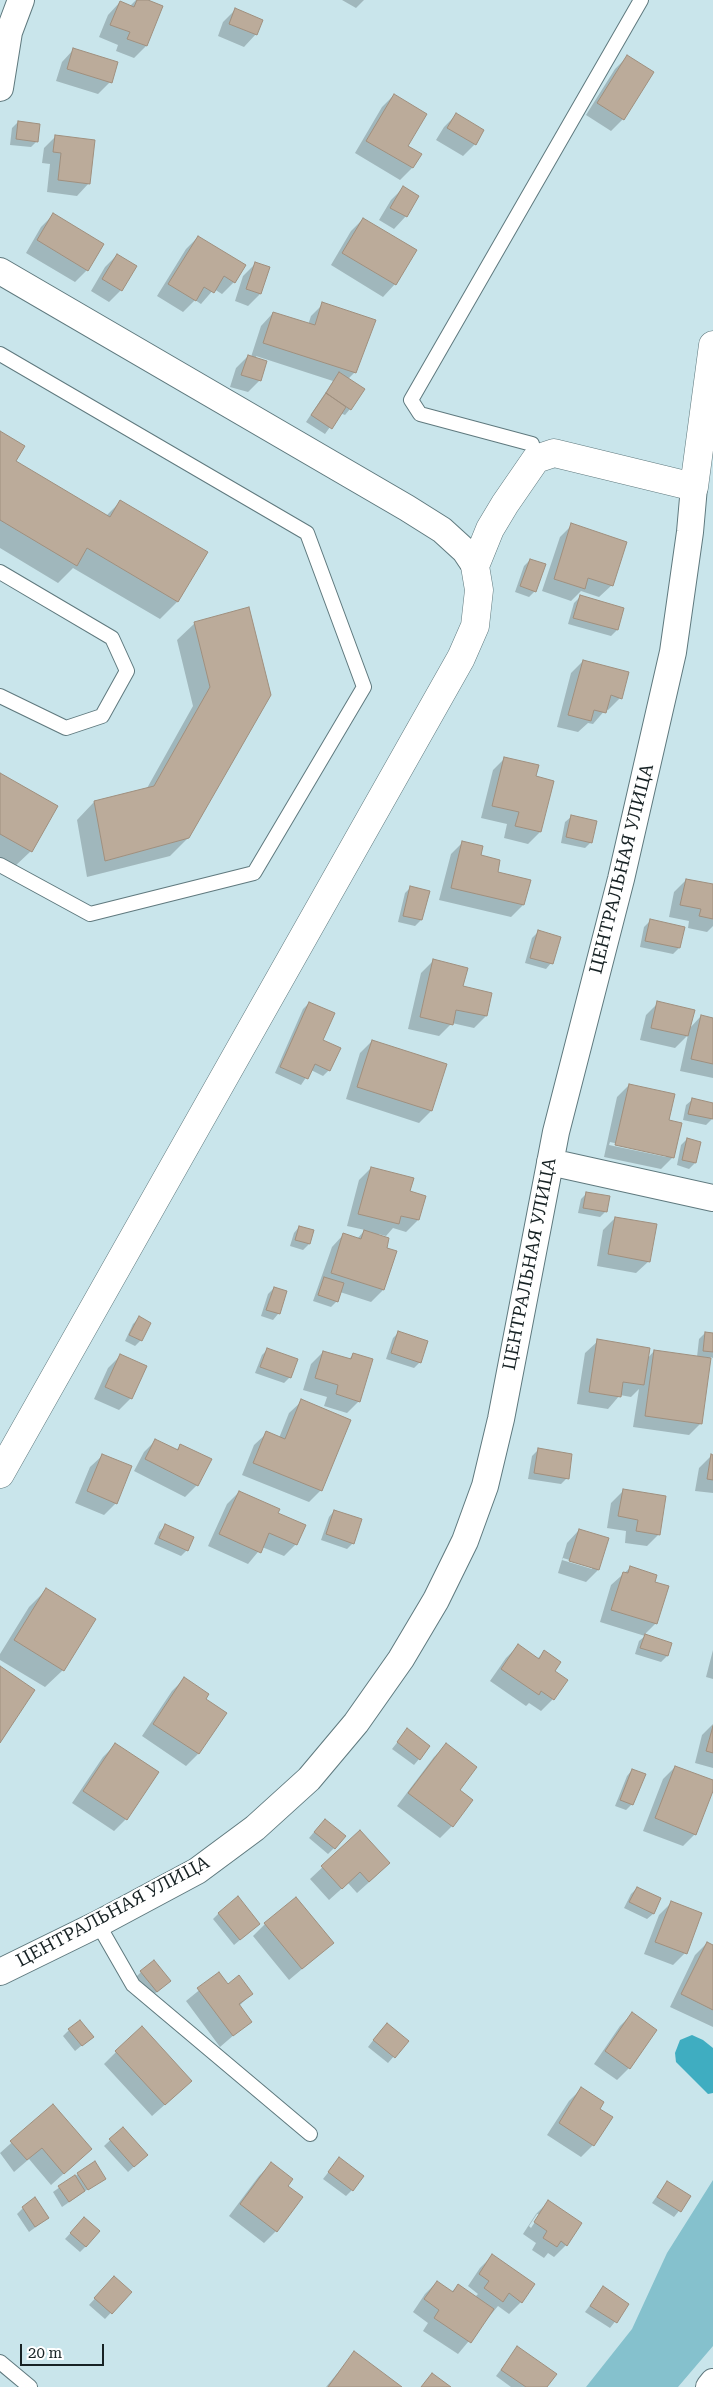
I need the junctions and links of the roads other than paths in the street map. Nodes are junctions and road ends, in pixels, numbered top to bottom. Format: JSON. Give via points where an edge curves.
{"nodes":[{"id":1,"x":21,"y":0,"type":"edge"},
{"id":2,"x":640,"y":0,"type":"edge"},
{"id":3,"x":0,"y":88,"type":"edge"},
{"id":4,"x":0,"y":271,"type":"edge"},
{"id":5,"x":713,"y":345,"type":"edge"},
{"id":6,"x":0,"y":354,"type":"edge"},
{"id":7,"x":536,"y":459,"type":"junction"},
{"id":8,"x":694,"y":486,"type":"junction"},
{"id":9,"x":475,"y":566,"type":"junction"},
{"id":10,"x":0,"y":572,"type":"edge"},
{"id":11,"x":0,"y":696,"type":"edge"},
{"id":12,"x":0,"y":865,"type":"edge"},
{"id":13,"x":550,"y":1162,"type":"junction"},
{"id":14,"x":713,"y":1198,"type":"edge"},
{"id":15,"x":0,"y":1474,"type":"edge"},
{"id":16,"x":98,"y":1924,"type":"junction"},
{"id":17,"x":0,"y":1972,"type":"edge"},
{"id":18,"x":310,"y":2134,"type":"dead end"},
{"id":19,"x":0,"y":2362,"type":"edge"},
{"id":20,"x":713,"y":2382,"type":"edge"},
{"id":21,"x":30,"y":2387,"type":"edge"},
{"id":22,"x":708,"y":2387,"type":"edge"}],
"edges":[{"from":1,"to":3,"type":"street","via":[[9,32]]},
{"from":2,"to":7,"type":"lane","via":[[411,400],[420,414],[532,444]]},
{"from":4,"to":9,"type":"street","via":[[408,508],[442,530],[465,551]]},
{"from":5,"to":8,"type":"street","name":"ЦЕНТРАЛЬНАЯ УЛИЦА"},
{"from":6,"to":12,"type":"lane","via":[[307,533],[364,687],[254,873],[90,914]]},
{"from":7,"to":8,"type":"street","via":[[554,453]]},
{"from":7,"to":9,"type":"street","via":[[490,529]]},
{"from":8,"to":13,"type":"street","name":"ЦЕНТРАЛЬНАЯ УЛИЦА","via":[[673,652],[621,879]]},
{"from":9,"to":15,"type":"street","via":[[479,590],[475,626],[461,658]]},
{"from":10,"to":11,"type":"lane","via":[[112,638],[128,671],[102,716],[66,728]]},
{"from":13,"to":14,"type":"street"},
{"from":13,"to":16,"type":"street","name":"ЦЕНТРАЛЬНАЯ УЛИЦА","via":[[501,1419],[485,1486],[465,1541],[436,1600],[401,1659],[356,1724],[309,1779],[255,1828],[197,1871]]},
{"from":16,"to":17,"type":"street","name":"ЦЕНТРАЛЬНАЯ УЛИЦА"},
{"from":16,"to":18,"type":"lane","via":[[134,1985]]},
{"from":19,"to":21,"type":"lane"},
{"from":20,"to":22,"type":"street"}]}
